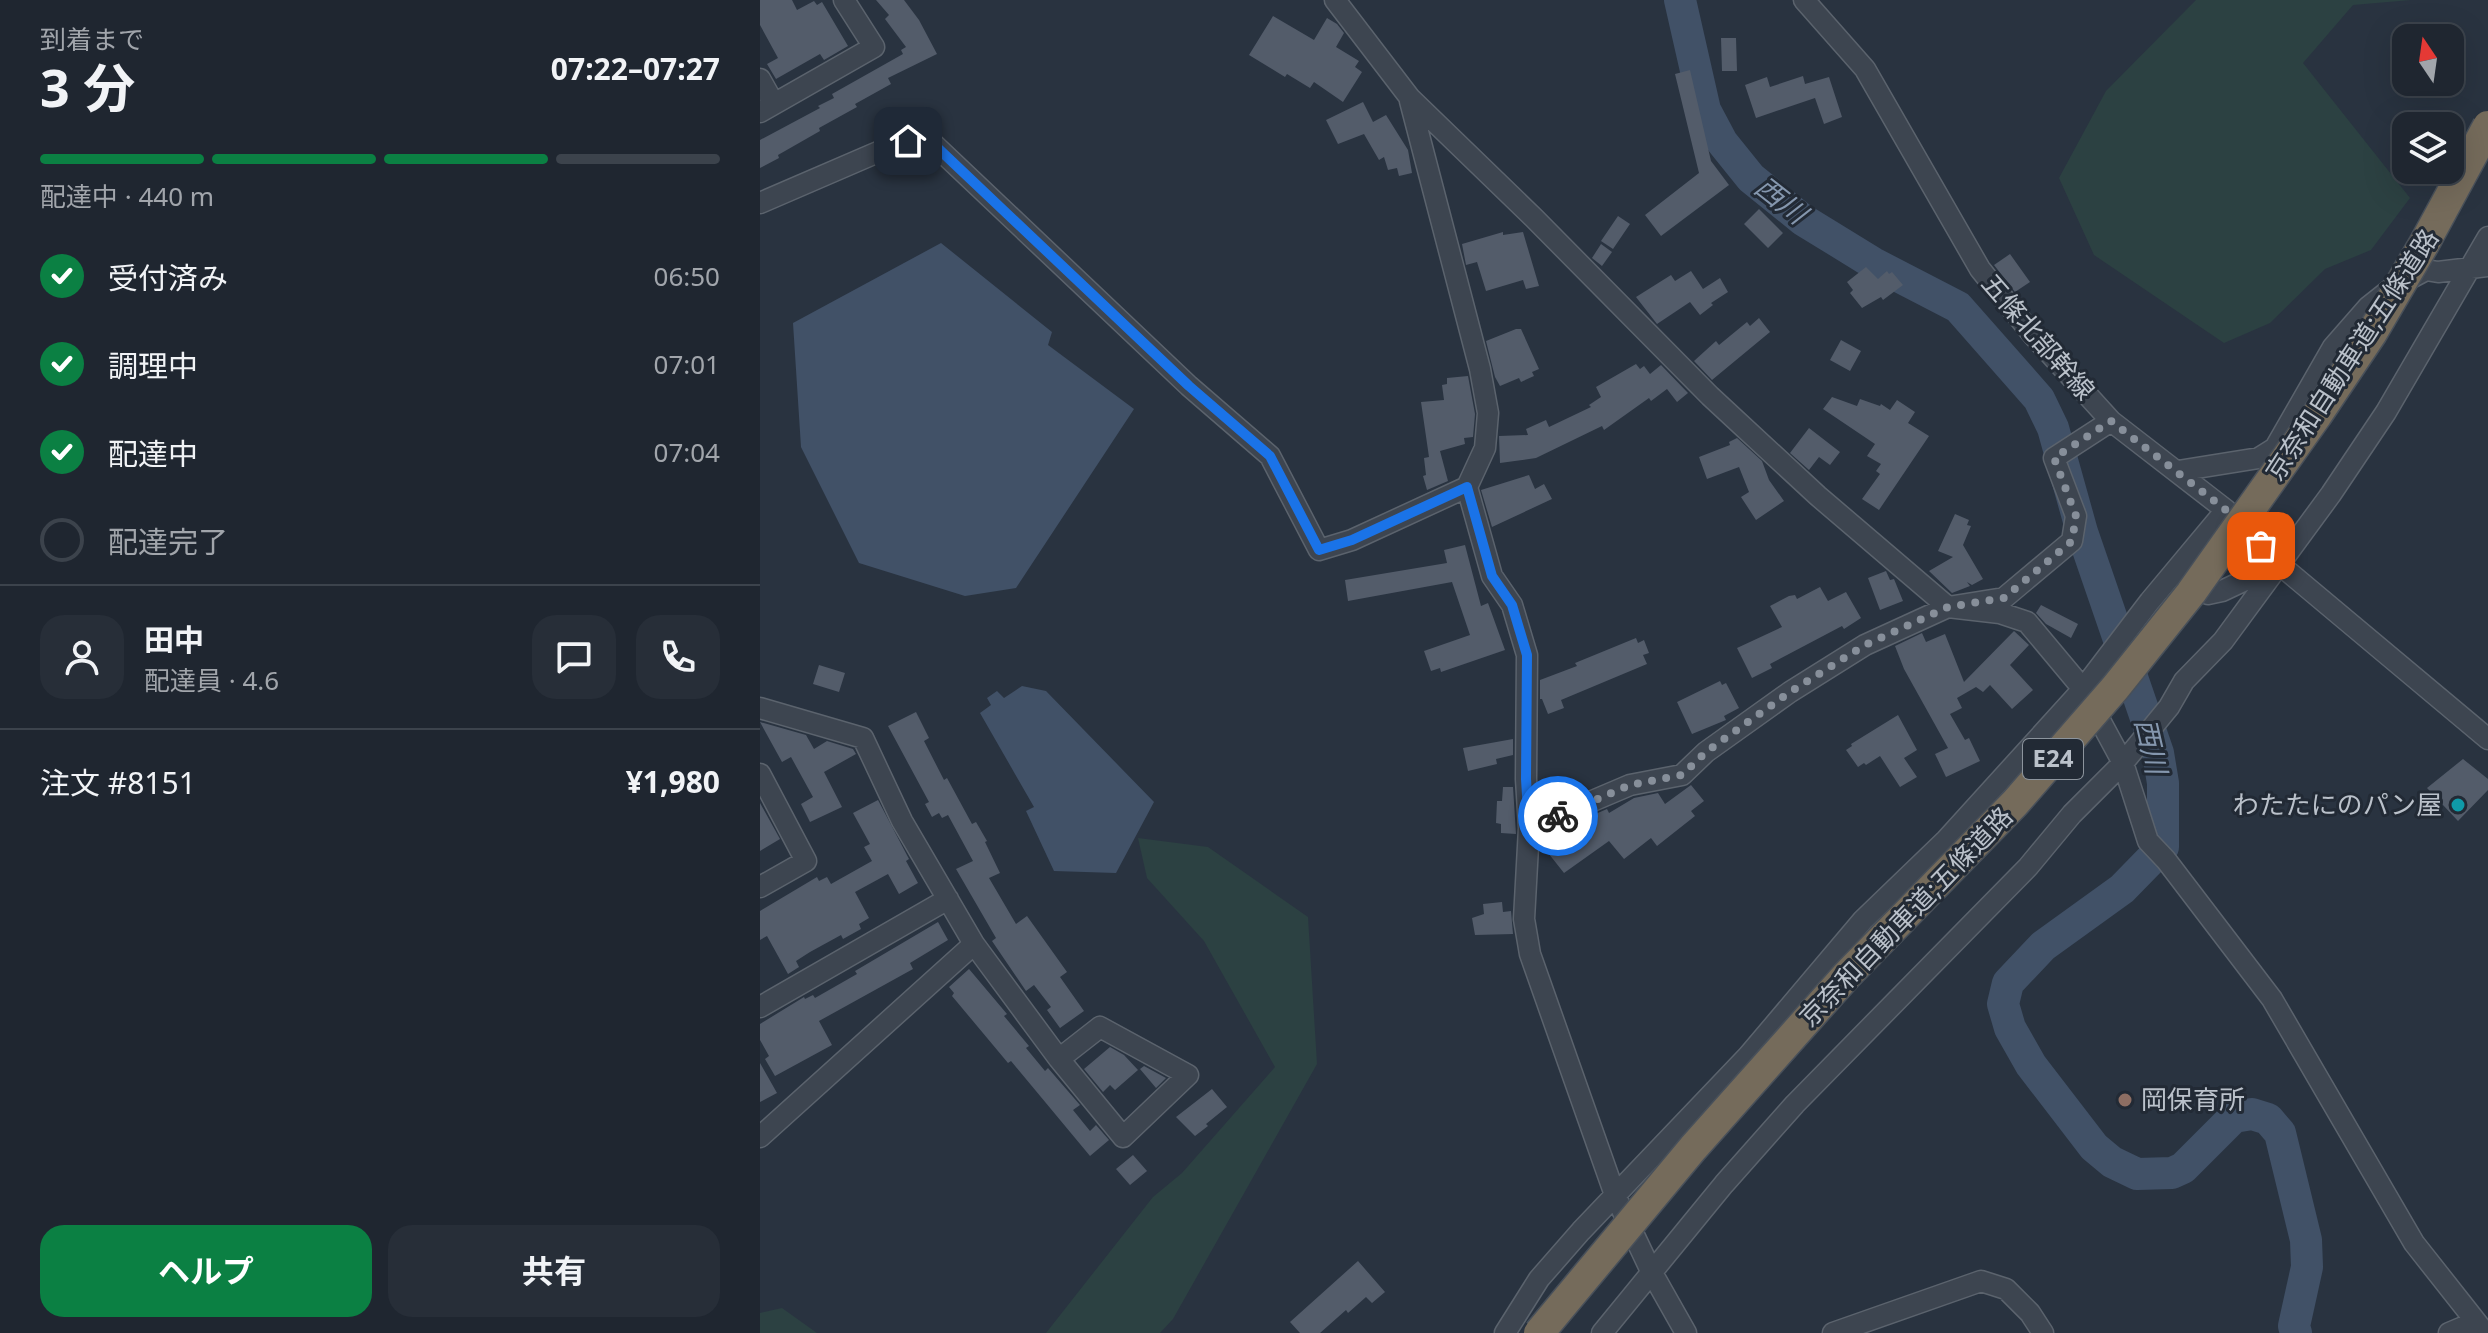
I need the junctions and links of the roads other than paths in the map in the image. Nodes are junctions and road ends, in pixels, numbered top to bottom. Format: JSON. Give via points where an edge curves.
{"nodes":[{"id":1,"x":844,"y":0,"type":"edge"},
{"id":2,"x":1335,"y":0,"type":"edge"},
{"id":3,"x":1804,"y":0,"type":"edge"},
{"id":4,"x":760,"y":79,"type":"edge"},
{"id":5,"x":1410,"y":98,"type":"junction"},
{"id":6,"x":767,"y":108,"type":"edge"},
{"id":7,"x":2488,"y":126,"type":"edge"},
{"id":8,"x":760,"y":203,"type":"edge"},
{"id":9,"x":2488,"y":237,"type":"edge"},
{"id":10,"x":2479,"y":266,"type":"edge"},
{"id":11,"x":2111,"y":421,"type":"junction"},
{"id":12,"x":2178,"y":471,"type":"junction"},
{"id":13,"x":1467,"y":487,"type":"junction"},
{"id":14,"x":2226,"y":510,"type":"junction"},
{"id":15,"x":2279,"y":564,"type":"junction"},
{"id":16,"x":2169,"y":578,"type":"junction"},
{"id":17,"x":1948,"y":607,"type":"junction"},
{"id":18,"x":2083,"y":689,"type":"junction"},
{"id":19,"x":760,"y":708,"type":"edge"},
{"id":20,"x":2488,"y":739,"type":"edge"},
{"id":21,"x":2123,"y":763,"type":"junction"},
{"id":22,"x":760,"y":774,"type":"edge"},
{"id":23,"x":1529,"y":828,"type":"junction"},
{"id":24,"x":760,"y":887,"type":"edge"},
{"id":25,"x":948,"y":899,"type":"junction"},
{"id":26,"x":974,"y":944,"type":"junction"},
{"id":27,"x":760,"y":1007,"type":"edge"},
{"id":28,"x":1059,"y":1059,"type":"junction"},
{"id":29,"x":760,"y":1137,"type":"edge"},
{"id":30,"x":1615,"y":1195,"type":"junction"},
{"id":31,"x":1651,"y":1271,"type":"junction"},
{"id":32,"x":2480,"y":1327,"type":"edge"},
{"id":33,"x":1505,"y":1333,"type":"edge"},
{"id":34,"x":1539,"y":1333,"type":"edge"},
{"id":35,"x":1602,"y":1333,"type":"edge"},
{"id":36,"x":1686,"y":1333,"type":"edge"},
{"id":37,"x":1833,"y":1333,"type":"edge"},
{"id":38,"x":2043,"y":1333,"type":"edge"},
{"id":39,"x":2449,"y":1333,"type":"edge"}],
"edges":[{"from":1,"to":6,"type":"street","via":[[874,47]]},
{"from":2,"to":5,"type":"street"},
{"from":3,"to":11,"type":"street","name":"五條北部幹線","via":[[1865,69],[1980,269]]},
{"from":4,"to":6,"type":"street"},
{"from":5,"to":13,"type":"street","via":[[1488,413],[1485,448]]},
{"from":5,"to":17,"type":"street","via":[[1710,396]]},
{"from":7,"to":34,"type":"highway","name":"京奈和自動車道;五條道路","number":"E24","bridge":true,"via":[[2372,333],[2191,593],[2015,803],[1846,976]]},
{"from":8,"to":13,"type":"street","via":[[924,135],[1270,456],[1319,550]]},
{"from":9,"to":10,"type":"street"},
{"from":10,"to":12,"type":"street","via":[[2426,270],[2368,307],[2333,347],[2275,448],[2259,458]]},
{"from":10,"to":15,"type":"street","via":[[2331,494]]},
{"from":11,"to":12,"type":"street","name":"五條北部幹線"},
{"from":11,"to":17,"type":"street","via":[[2054,458],[2076,516],[2072,541],[2004,598]]},
{"from":12,"to":14,"type":"street","name":"五條北部幹線"},
{"from":13,"to":23,"type":"street","via":[[1492,576],[1512,605],[1527,655]]},
{"from":14,"to":15,"type":"street","name":"五條北部幹線"},
{"from":14,"to":16,"type":"street"},
{"from":15,"to":16,"type":"street","via":[[2208,594]]},
{"from":15,"to":20,"type":"street","name":"五條北部幹線"},
{"from":15,"to":21,"type":"street"},
{"from":16,"to":18,"type":"street"},
{"from":17,"to":18,"type":"street","via":[[2027,622]]},
{"from":17,"to":23,"type":"street","via":[[1865,645],[1790,692],[1682,775],[1630,785]]},
{"from":18,"to":21,"type":"street"},
{"from":18,"to":30,"type":"street","via":[[1946,840],[1863,920],[1748,1056]]},
{"from":19,"to":25,"type":"street","via":[[863,738],[902,821]]},
{"from":21,"to":31,"type":"street","via":[[2018,878],[1795,1104]]},
{"from":21,"to":32,"type":"street","via":[[2148,841],[2272,999],[2414,1243]]},
{"from":22,"to":24,"type":"street","via":[[806,861]]},
{"from":23,"to":30,"type":"street","via":[[1524,919],[1530,954]]},
{"from":25,"to":26,"type":"street"},
{"from":25,"to":27,"type":"street"},
{"from":26,"to":28,"type":"street"},
{"from":26,"to":29,"type":"street"},
{"from":28,"to":28,"type":"street","via":[[1100,1027],[1188,1075],[1123,1137]]},
{"from":30,"to":31,"type":"street"},
{"from":30,"to":33,"type":"street","via":[[1539,1279]]},
{"from":31,"to":35,"type":"street"},
{"from":31,"to":36,"type":"street"},
{"from":32,"to":39,"type":"street"},
{"from":37,"to":38,"type":"street","via":[[1981,1281],[2006,1289]]}]}
